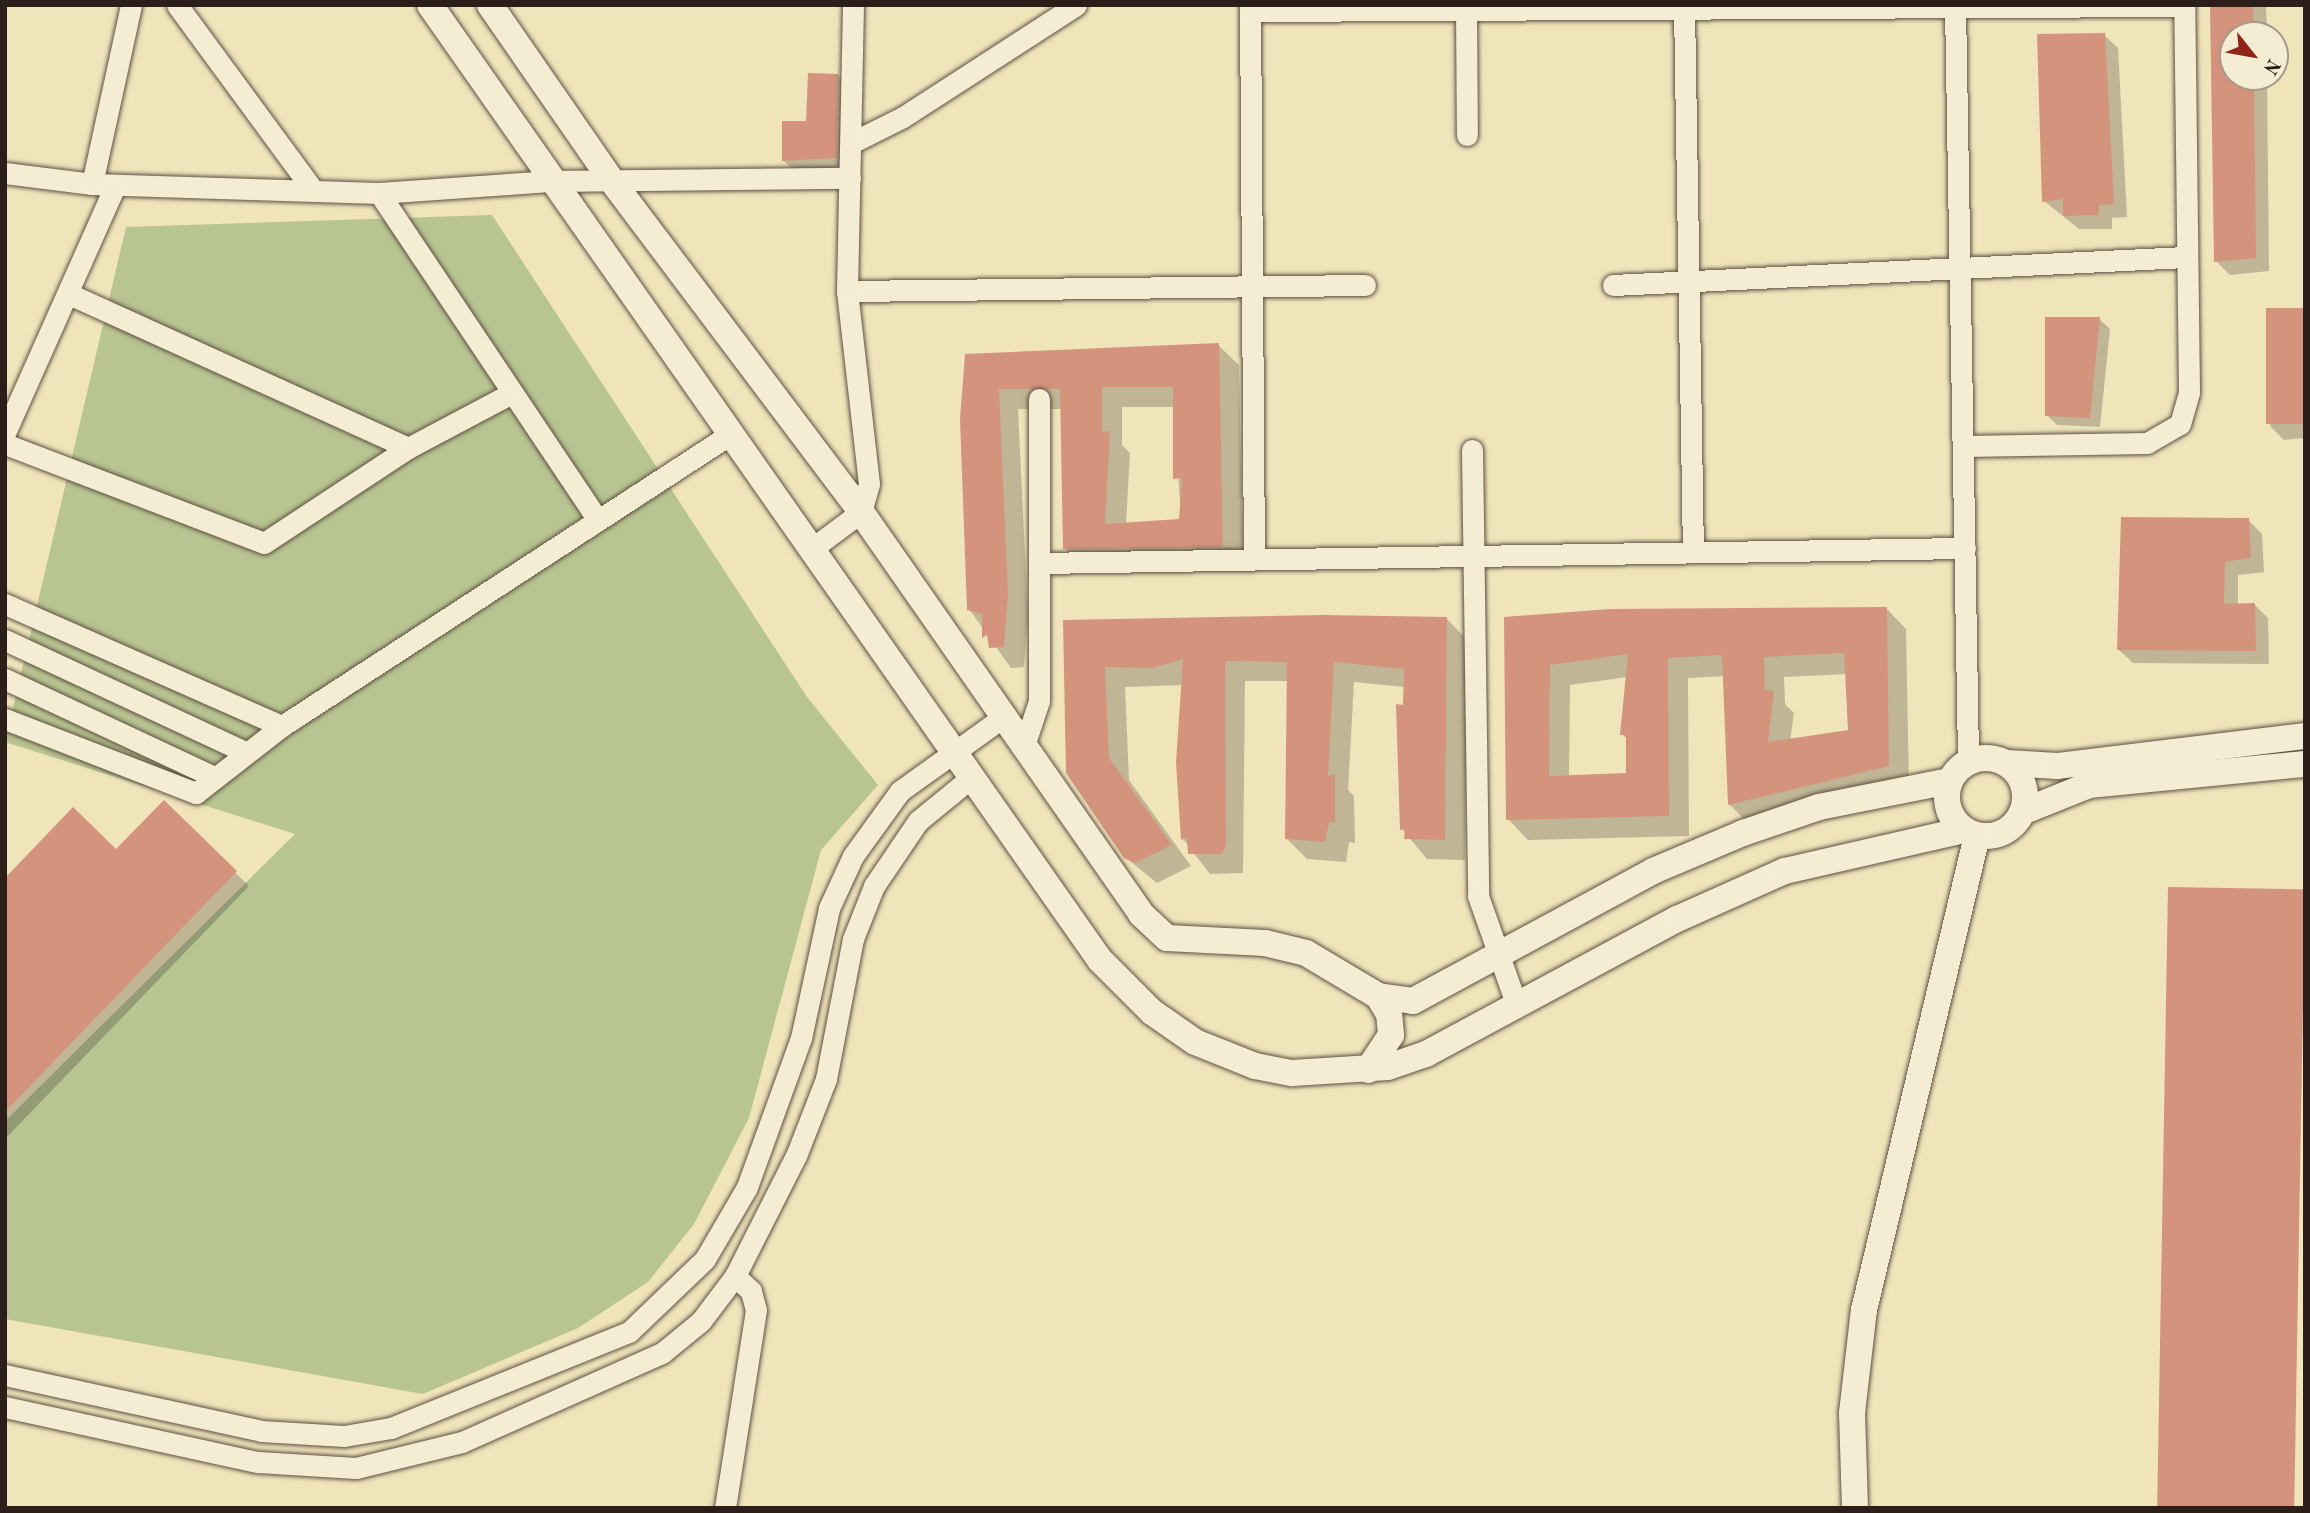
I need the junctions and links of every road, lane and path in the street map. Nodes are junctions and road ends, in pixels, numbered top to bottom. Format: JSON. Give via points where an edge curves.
{"nodes":[{"id":1,"x":131,"y":5,"type":"edge"},
{"id":2,"x":177,"y":5,"type":"edge"},
{"id":3,"x":430,"y":5,"type":"edge"},
{"id":4,"x":490,"y":5,"type":"edge"},
{"id":5,"x":853,"y":5,"type":"edge"},
{"id":6,"x":1076,"y":5,"type":"edge"},
{"id":7,"x":1466,"y":5,"type":"edge"},
{"id":8,"x":1685,"y":6,"type":"edge"},
{"id":9,"x":2184,"y":6,"type":"edge"},
{"id":10,"x":1250,"y":8,"type":"edge"},
{"id":11,"x":1955,"y":8,"type":"edge"},
{"id":12,"x":1467,"y":135,"type":"dead end"},
{"id":13,"x":851,"y":143,"type":"junction"},
{"id":14,"x":5,"y":173,"type":"edge"},
{"id":15,"x":850,"y":178,"type":"junction"},
{"id":16,"x":612,"y":180,"type":"junction"},
{"id":17,"x":549,"y":181,"type":"junction"},
{"id":18,"x":92,"y":184,"type":"junction"},
{"id":19,"x":115,"y":186,"type":"junction"},
{"id":20,"x":313,"y":190,"type":"junction"},
{"id":21,"x":379,"y":193,"type":"junction"},
{"id":22,"x":2186,"y":257,"type":"junction"},
{"id":23,"x":1960,"y":268,"type":"junction"},
{"id":24,"x":1687,"y":282,"type":"junction"},
{"id":25,"x":1364,"y":285,"type":"dead end"},
{"id":26,"x":1613,"y":285,"type":"dead end"},
{"id":27,"x":1255,"y":290,"type":"junction"},
{"id":28,"x":847,"y":291,"type":"junction"},
{"id":29,"x":69,"y":294,"type":"junction"},
{"id":30,"x":510,"y":394,"type":"junction"},
{"id":31,"x":1038,"y":399,"type":"dead end"},
{"id":32,"x":5,"y":433,"type":"edge"},
{"id":33,"x":729,"y":435,"type":"junction"},
{"id":34,"x":5,"y":444,"type":"edge"},
{"id":35,"x":1963,"y":446,"type":"junction"},
{"id":36,"x":408,"y":448,"type":"junction"},
{"id":37,"x":1472,"y":450,"type":"dead end"},
{"id":38,"x":860,"y":512,"type":"junction"},
{"id":39,"x":597,"y":519,"type":"junction"},
{"id":40,"x":1965,"y":548,"type":"junction"},
{"id":41,"x":810,"y":550,"type":"junction"},
{"id":42,"x":1693,"y":552,"type":"junction"},
{"id":43,"x":1254,"y":558,"type":"junction"},
{"id":44,"x":1473,"y":559,"type":"junction"},
{"id":45,"x":1039,"y":563,"type":"junction"},
{"id":46,"x":5,"y":604,"type":"edge"},
{"id":47,"x":5,"y":640,"type":"edge"},
{"id":48,"x":5,"y":680,"type":"edge"},
{"id":49,"x":1006,"y":715,"type":"junction"},
{"id":50,"x":5,"y":719,"type":"edge"},
{"id":51,"x":282,"y":726,"type":"junction"},
{"id":52,"x":2305,"y":736,"type":"edge"},
{"id":53,"x":1025,"y":743,"type":"junction"},
{"id":54,"x":954,"y":750,"type":"junction"},
{"id":55,"x":246,"y":752,"type":"junction"},
{"id":56,"x":1968,"y":761,"type":"junction"},
{"id":57,"x":2007,"y":763,"type":"junction"},
{"id":58,"x":2305,"y":764,"type":"edge"},
{"id":59,"x":973,"y":776,"type":"junction"},
{"id":60,"x":214,"y":777,"type":"junction"},
{"id":61,"x":1949,"y":781,"type":"junction"},
{"id":62,"x":2022,"y":812,"type":"junction"},
{"id":63,"x":1970,"y":833,"type":"junction"},
{"id":64,"x":1499,"y":959,"type":"junction"},
{"id":65,"x":1378,"y":996,"type":"junction"},
{"id":66,"x":1517,"y":1006,"type":"junction"},
{"id":67,"x":1368,"y":1070,"type":"junction"},
{"id":68,"x":735,"y":1276,"type":"junction"},
{"id":69,"x":5,"y":1374,"type":"edge"},
{"id":70,"x":5,"y":1407,"type":"edge"},
{"id":71,"x":261,"y":1430,"type":"junction"},
{"id":72,"x":258,"y":1462,"type":"junction"},
{"id":73,"x":725,"y":1508,"type":"edge"},
{"id":74,"x":1855,"y":1508,"type":"edge"}],
"edges":[{"from":1,"to":18,"type":"street"},
{"from":2,"to":20,"type":"street"},
{"from":3,"to":17,"type":"street"},
{"from":4,"to":16,"type":"street"},
{"from":5,"to":13,"type":"street"},
{"from":6,"to":13,"type":"street","via":[[903,117]]},
{"from":7,"to":8,"type":"street"},
{"from":7,"to":10,"type":"street"},
{"from":7,"to":12,"type":"street"},
{"from":8,"to":11,"type":"street"},
{"from":8,"to":24,"type":"street"},
{"from":9,"to":11,"type":"street"},
{"from":9,"to":22,"type":"street"},
{"from":10,"to":27,"type":"street"},
{"from":11,"to":23,"type":"street"},
{"from":13,"to":15,"type":"street"},
{"from":14,"to":18,"type":"street"},
{"from":15,"to":16,"type":"street"},
{"from":15,"to":28,"type":"street"},
{"from":16,"to":17,"type":"street"},
{"from":16,"to":38,"type":"street"},
{"from":17,"to":21,"type":"street"},
{"from":17,"to":33,"type":"street"},
{"from":18,"to":19,"type":"street"},
{"from":19,"to":20,"type":"street"},
{"from":19,"to":29,"type":"street"},
{"from":20,"to":21,"type":"street"},
{"from":21,"to":30,"type":"street"},
{"from":22,"to":23,"type":"street"},
{"from":22,"to":35,"type":"street","via":[[2189,392],[2187,411],[2171,434],[2147,443]]},
{"from":23,"to":24,"type":"street"},
{"from":23,"to":35,"type":"street"},
{"from":24,"to":26,"type":"street"},
{"from":24,"to":42,"type":"street"},
{"from":25,"to":27,"type":"street"},
{"from":27,"to":28,"type":"street"},
{"from":27,"to":43,"type":"street"},
{"from":28,"to":38,"type":"street","via":[[869,467]]},
{"from":29,"to":32,"type":"street"},
{"from":29,"to":36,"type":"street"},
{"from":30,"to":36,"type":"street"},
{"from":30,"to":39,"type":"street"},
{"from":31,"to":45,"type":"street"},
{"from":33,"to":39,"type":"street"},
{"from":33,"to":41,"type":"street"},
{"from":34,"to":36,"type":"street","via":[[264,543]]},
{"from":35,"to":40,"type":"street"},
{"from":37,"to":44,"type":"street"},
{"from":38,"to":41,"type":"street"},
{"from":38,"to":49,"type":"street"},
{"from":39,"to":51,"type":"street"},
{"from":40,"to":42,"type":"street"},
{"from":40,"to":56,"type":"street"},
{"from":41,"to":54,"type":"street"},
{"from":42,"to":44,"type":"street"},
{"from":43,"to":44,"type":"street"},
{"from":43,"to":45,"type":"street"},
{"from":44,"to":64,"type":"street","via":[[1477,885]]},
{"from":45,"to":53,"type":"street","via":[[1039,701]]},
{"from":46,"to":51,"type":"street"},
{"from":47,"to":55,"type":"street"},
{"from":48,"to":60,"type":"street"},
{"from":49,"to":53,"type":"street"},
{"from":49,"to":54,"type":"street"},
{"from":50,"to":60,"type":"street","via":[[181,789],[196,793]]},
{"from":51,"to":55,"type":"street"},
{"from":52,"to":57,"type":"street","via":[[2057,766]]},
{"from":53,"to":65,"type":"street","via":[[1152,928],[1180,944],[1265,943],[1306,953]]},
{"from":54,"to":59,"type":"street"},
{"from":54,"to":71,"type":"street","via":[[900,791],[840,882],[788,1080],[747,1187],[705,1259],[670,1299],[607,1346],[391,1428],[320,1437]]},
{"from":55,"to":60,"type":"street"},
{"from":56,"to":57,"type":"street"},
{"from":56,"to":61,"type":"street"},
{"from":57,"to":62,"type":"street","via":[[2023,785]]},
{"from":58,"to":62,"type":"street","via":[[2089,785]]},
{"from":59,"to":67,"type":"street","via":[[1100,960],[1172,1028],[1255,1066],[1322,1074]]},
{"from":59,"to":68,"type":"street","via":[[918,821],[874,886],[853,939],[834,1047],[815,1110]]},
{"from":61,"to":63,"type":"street","via":[[1948,808]]},
{"from":61,"to":64,"type":"street","via":[[1819,807],[1743,833],[1653,871]]},
{"from":62,"to":63,"type":"street","via":[[2004,832]]},
{"from":63,"to":66,"type":"street","via":[[1786,871],[1677,919]]},
{"from":63,"to":74,"type":"street","via":[[1864,1310],[1852,1413]]},
{"from":64,"to":65,"type":"street","via":[[1413,1001]]},
{"from":64,"to":66,"type":"street"},
{"from":65,"to":67,"type":"street","via":[[1389,1014],[1391,1035]]},
{"from":66,"to":67,"type":"street","via":[[1426,1054]]},
{"from":68,"to":72,"type":"street","via":[[701,1321],[640,1367],[462,1442],[356,1468]]},
{"from":68,"to":73,"type":"street","via":[[751,1291],[756,1310]]},
{"from":69,"to":71,"type":"street"},
{"from":70,"to":72,"type":"street"},
{"from":71,"to":72,"type":"street"}]}
